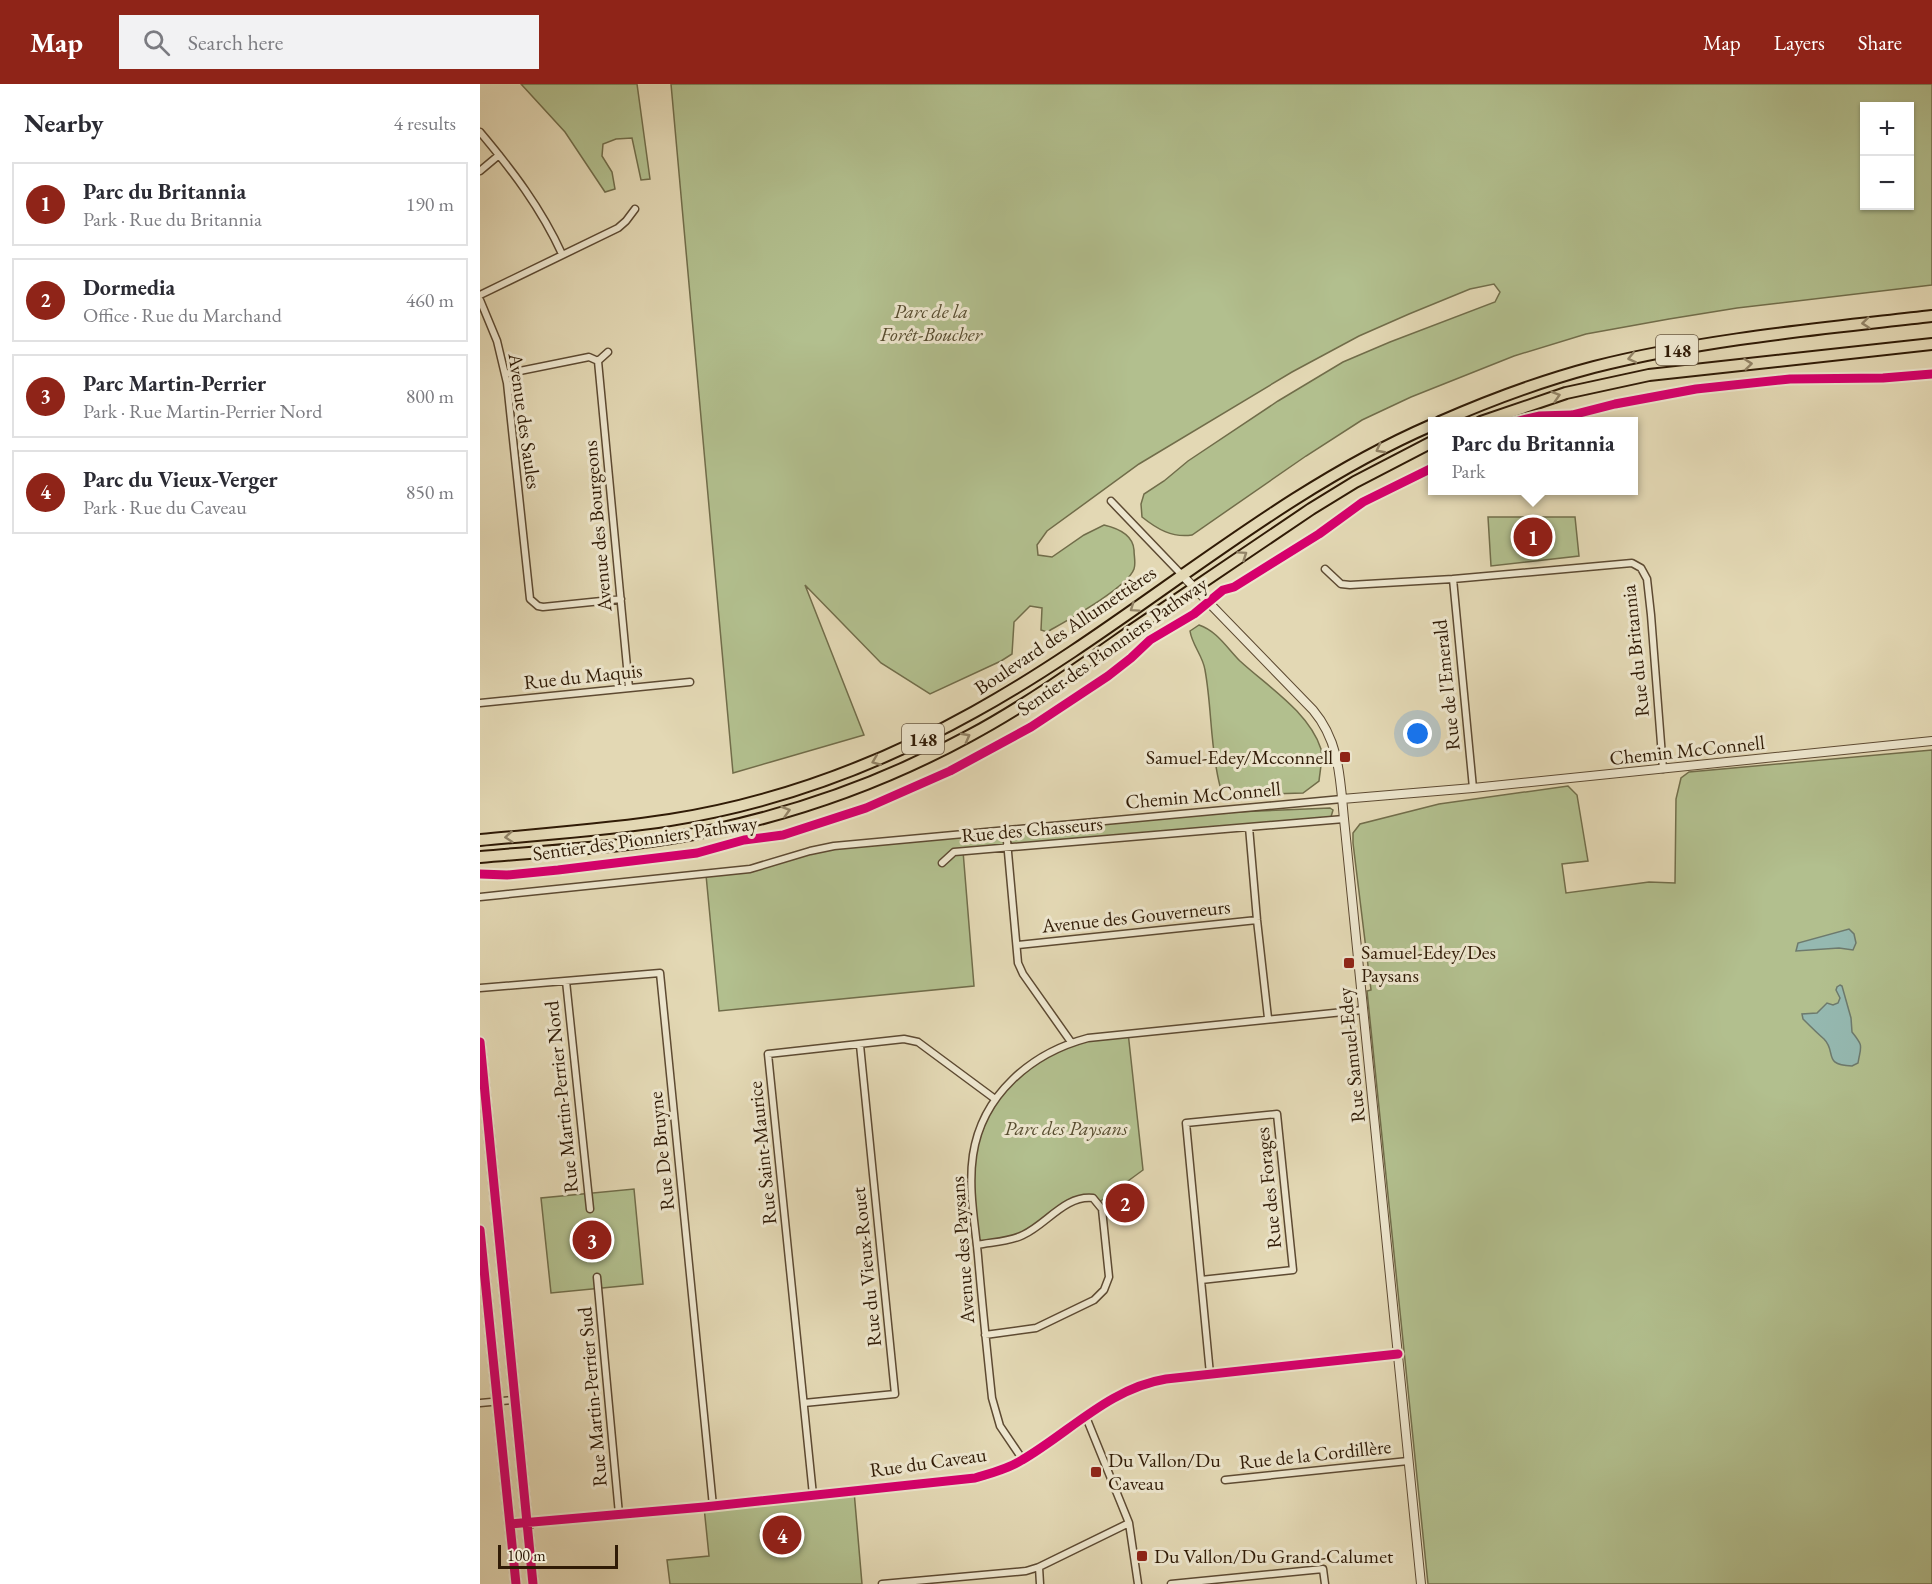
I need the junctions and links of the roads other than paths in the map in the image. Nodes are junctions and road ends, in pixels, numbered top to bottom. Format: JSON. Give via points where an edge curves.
{"nodes":[{"id":1,"x":480,"y":132,"type":"edge"},
{"id":2,"x":500,"y":155,"type":"junction"},
{"id":3,"x":480,"y":171,"type":"edge"},
{"id":4,"x":635,"y":209,"type":"dead end"},
{"id":5,"x":561,"y":254,"type":"junction"},
{"id":6,"x":480,"y":294,"type":"edge"},
{"id":7,"x":480,"y":300,"type":"edge"},
{"id":8,"x":1932,"y":316,"type":"edge"},
{"id":9,"x":1932,"y":344,"type":"edge"},
{"id":10,"x":608,"y":351,"type":"dead end"},
{"id":11,"x":598,"y":361,"type":"junction"},
{"id":12,"x":505,"y":374,"type":"junction"},
{"id":13,"x":1452,"y":417,"type":"edge"},
{"id":14,"x":1495,"y":417,"type":"edge"},
{"id":15,"x":1428,"y":426,"type":"edge"},
{"id":16,"x":1428,"y":444,"type":"edge"},
{"id":17,"x":1111,"y":501,"type":"dead end"},
{"id":18,"x":1325,"y":569,"type":"dead end"},
{"id":19,"x":1181,"y":574,"type":"junction"},
{"id":20,"x":1453,"y":579,"type":"junction"},
{"id":21,"x":1194,"y":588,"type":"junction"},
{"id":22,"x":621,"y":599,"type":"junction"},
{"id":23,"x":690,"y":682,"type":"dead end"},
{"id":24,"x":629,"y":688,"type":"junction"},
{"id":25,"x":480,"y":703,"type":"edge"},
{"id":26,"x":1932,"y":741,"type":"edge"},
{"id":27,"x":1663,"y":769,"type":"junction"},
{"id":28,"x":1473,"y":788,"type":"junction"},
{"id":29,"x":1342,"y":799,"type":"junction"},
{"id":30,"x":1344,"y":819,"type":"junction"},
{"id":31,"x":1249,"y":827,"type":"junction"},
{"id":32,"x":1006,"y":830,"type":"junction"},
{"id":33,"x":480,"y":840,"type":"edge"},
{"id":34,"x":1008,"y":849,"type":"junction"},
{"id":35,"x":480,"y":857,"type":"edge"},
{"id":36,"x":942,"y":863,"type":"dead end"},
{"id":37,"x":480,"y":897,"type":"edge"},
{"id":38,"x":1257,"y":920,"type":"junction"},
{"id":39,"x":1018,"y":945,"type":"junction"},
{"id":40,"x":566,"y":981,"type":"junction"},
{"id":41,"x":480,"y":988,"type":"edge"},
{"id":42,"x":1363,"y":1010,"type":"junction"},
{"id":43,"x":1268,"y":1018,"type":"junction"},
{"id":44,"x":480,"y":1042,"type":"edge"},
{"id":45,"x":1071,"y":1042,"type":"junction"},
{"id":46,"x":860,"y":1045,"type":"junction"},
{"id":47,"x":995,"y":1099,"type":"junction"},
{"id":48,"x":590,"y":1209,"type":"dead end"},
{"id":49,"x":480,"y":1230,"type":"edge"},
{"id":50,"x":977,"y":1245,"type":"junction"},
{"id":51,"x":597,"y":1277,"type":"dead end"},
{"id":52,"x":1202,"y":1280,"type":"junction"},
{"id":53,"x":985,"y":1335,"type":"junction"},
{"id":54,"x":1398,"y":1354,"type":"junction"},
{"id":55,"x":1210,"y":1374,"type":"junction"},
{"id":56,"x":514,"y":1400,"type":"junction"},
{"id":57,"x":498,"y":1402,"type":"junction"},
{"id":58,"x":480,"y":1403,"type":"edge"},
{"id":59,"x":804,"y":1403,"type":"junction"},
{"id":60,"x":1086,"y":1417,"type":"junction"},
{"id":61,"x":1023,"y":1460,"type":"junction"},
{"id":62,"x":1408,"y":1461,"type":"junction"},
{"id":63,"x":1225,"y":1480,"type":"dead end"},
{"id":64,"x":813,"y":1495,"type":"junction"},
{"id":65,"x":713,"y":1506,"type":"junction"},
{"id":66,"x":619,"y":1514,"type":"junction"},
{"id":67,"x":527,"y":1522,"type":"junction"},
{"id":68,"x":1129,"y":1523,"type":"junction"},
{"id":69,"x":510,"y":1524,"type":"junction"},
{"id":70,"x":1039,"y":1567,"type":"junction"},
{"id":71,"x":949,"y":1581,"type":"edge"},
{"id":72,"x":1233,"y":1581,"type":"edge"},
{"id":73,"x":516,"y":1584,"type":"edge"},
{"id":74,"x":533,"y":1584,"type":"edge"},
{"id":75,"x":882,"y":1584,"type":"edge"},
{"id":76,"x":1040,"y":1584,"type":"edge"},
{"id":77,"x":1138,"y":1584,"type":"edge"},
{"id":78,"x":1171,"y":1584,"type":"edge"},
{"id":79,"x":1325,"y":1584,"type":"edge"},
{"id":80,"x":1421,"y":1584,"type":"edge"}],
"edges":[{"from":1,"to":2,"type":"street"},
{"from":2,"to":3,"type":"street"},
{"from":2,"to":5,"type":"street","via":[[535,204]]},
{"from":4,"to":5,"type":"street","via":[[618,228]]},
{"from":5,"to":6,"type":"street"},
{"from":7,"to":12,"type":"street","name":"Avenue des Saules"},
{"from":8,"to":13,"type":"highway","number":"148","one_way":true,"via":[[1770,335],[1642,356],[1519,390]]},
{"from":14,"to":9,"type":"highway","number":"148","one_way":true,"via":[[1566,393],[1649,375]]},
{"from":10,"to":11,"type":"street"},
{"from":11,"to":12,"type":"street","via":[[589,357]]},
{"from":11,"to":22,"type":"street","name":"Avenue des Bourgeons"},
{"from":12,"to":22,"type":"street","name":"Avenue des Saules","via":[[530,599],[543,607]]},
{"from":15,"to":19,"type":"highway","name":"Boulevard des Allumettières","number":"148","one_way":true,"via":[[1343,469]]},
{"from":21,"to":16,"type":"highway","name":"Boulevard des Allumettières","number":"148","one_way":true,"via":[[1347,487]]},
{"from":17,"to":19,"type":"street","name":"Rue Samuel-Edey"},
{"from":18,"to":20,"type":"street","name":"Rue du Britannia","via":[[1341,584],[1350,585]]},
{"from":19,"to":21,"type":"street","name":"Rue Samuel-Edey"},
{"from":19,"to":33,"type":"highway","name":"Boulevard des Allumettières","number":"148","one_way":true,"via":[[1059,661],[1001,696],[927,737],[847,772],[768,798],[681,818]]},
{"from":20,"to":27,"type":"street","name":"Rue du Britannia","via":[[1632,563],[1641,568],[1647,579],[1651,615]]},
{"from":20,"to":28,"type":"street","name":"Rue de l'Emerald"},
{"from":21,"to":29,"type":"street","name":"Rue Samuel-Edey","via":[[1322,720],[1335,748]]},
{"from":35,"to":21,"type":"highway","name":"Boulevard des Allumettières","number":"148","one_way":true,"via":[[635,843],[713,830],[853,788],[935,753],[1020,706]]},
{"from":22,"to":24,"type":"street","name":"Avenue des Bourgeons"},
{"from":23,"to":24,"type":"street","name":"Rue du Maquis"},
{"from":24,"to":25,"type":"street","name":"Rue du Maquis"},
{"from":26,"to":27,"type":"street","name":"Chemin McConnell"},
{"from":27,"to":28,"type":"street","name":"Chemin McConnell"},
{"from":28,"to":29,"type":"street","name":"Chemin McConnell"},
{"from":29,"to":30,"type":"street","name":"Rue Samuel-Edey"},
{"from":29,"to":32,"type":"street","name":"Chemin McConnell"},
{"from":30,"to":31,"type":"street","name":"Rue des Chasseurs"},
{"from":30,"to":42,"type":"street","name":"Rue Samuel-Edey"},
{"from":31,"to":34,"type":"street","name":"Rue des Chasseurs"},
{"from":31,"to":38,"type":"street"},
{"from":32,"to":34,"type":"street"},
{"from":32,"to":37,"type":"street","name":"Chemin McConnell","via":[[834,846],[734,872]]},
{"from":34,"to":36,"type":"street","name":"Rue des Chasseurs","via":[[954,852]]},
{"from":34,"to":39,"type":"street"},
{"from":38,"to":39,"type":"street","name":"Avenue des Gouverneurs"},
{"from":38,"to":43,"type":"street"},
{"from":39,"to":45,"type":"street","via":[[1018,963],[1023,974]]},
{"from":40,"to":41,"type":"street","name":"Rue De Bruyne"},
{"from":40,"to":48,"type":"street","name":"Rue Martin-Perrier Nord"},
{"from":40,"to":65,"type":"street","name":"Rue De Bruyne","via":[[660,973]]},
{"from":42,"to":43,"type":"street","name":"Avenue des Paysans"},
{"from":42,"to":54,"type":"street","name":"Rue Samuel-Edey"},
{"from":43,"to":45,"type":"street","name":"Avenue des Paysans"},
{"from":44,"to":56,"type":"main road"},
{"from":45,"to":47,"type":"street","name":"Avenue des Paysans","via":[[1024,1069]]},
{"from":46,"to":47,"type":"street","name":"Rue Saint-Maurice","via":[[918,1042]]},
{"from":46,"to":59,"type":"street","name":"Rue du Vieux-Rouet","via":[[895,1394]]},
{"from":46,"to":59,"type":"street","name":"Rue Saint-Maurice","via":[[768,1054]]},
{"from":47,"to":50,"type":"street","name":"Avenue des Paysans","via":[[984,1118],[973,1155],[971,1195]]},
{"from":49,"to":57,"type":"main road"},
{"from":50,"to":53,"type":"street","name":"Avenue des Paysans"},
{"from":50,"to":53,"type":"street","via":[[1024,1235],[1083,1197],[1093,1198],[1101,1209],[1109,1277],[1104,1290],[1094,1300],[1036,1328]]},
{"from":51,"to":66,"type":"street","name":"Rue Martin-Perrier Sud"},
{"from":52,"to":52,"type":"street","name":"Rue des Forages","via":[[1186,1123],[1276,1114],[1293,1270]]},
{"from":52,"to":55,"type":"street","name":"Rue des Forages"},
{"from":53,"to":61,"type":"street","name":"Avenue des Paysans","via":[[995,1413]]},
{"from":54,"to":55,"type":"street","name":"Rue du Caveau"},
{"from":54,"to":62,"type":"street","name":"Rue Samuel-Edey"},
{"from":55,"to":60,"type":"street","name":"Rue du Caveau","via":[[1141,1384]]},
{"from":56,"to":57,"type":"street"},
{"from":56,"to":67,"type":"main road"},
{"from":57,"to":58,"type":"street"},
{"from":57,"to":69,"type":"main road"},
{"from":59,"to":64,"type":"street","name":"Rue Saint-Maurice"},
{"from":60,"to":61,"type":"street","name":"Rue du Caveau"},
{"from":60,"to":68,"type":"street"},
{"from":61,"to":64,"type":"street","name":"Rue du Caveau","via":[[975,1478]]},
{"from":62,"to":63,"type":"street","name":"Rue de la Cordillère"},
{"from":62,"to":80,"type":"street","name":"Rue Samuel-Edey"},
{"from":64,"to":65,"type":"street","name":"Rue du Caveau"},
{"from":65,"to":66,"type":"street","name":"Rue du Caveau"},
{"from":66,"to":67,"type":"street","name":"Rue du Caveau"},
{"from":67,"to":69,"type":"street","name":"Rue du Caveau"},
{"from":67,"to":74,"type":"main road"},
{"from":68,"to":70,"type":"street"},
{"from":68,"to":77,"type":"street"},
{"from":69,"to":73,"type":"main road"},
{"from":70,"to":71,"type":"street"},
{"from":70,"to":76,"type":"street"},
{"from":71,"to":75,"type":"street"},
{"from":72,"to":78,"type":"street"},
{"from":72,"to":79,"type":"street","via":[[1323,1569]]}]}
